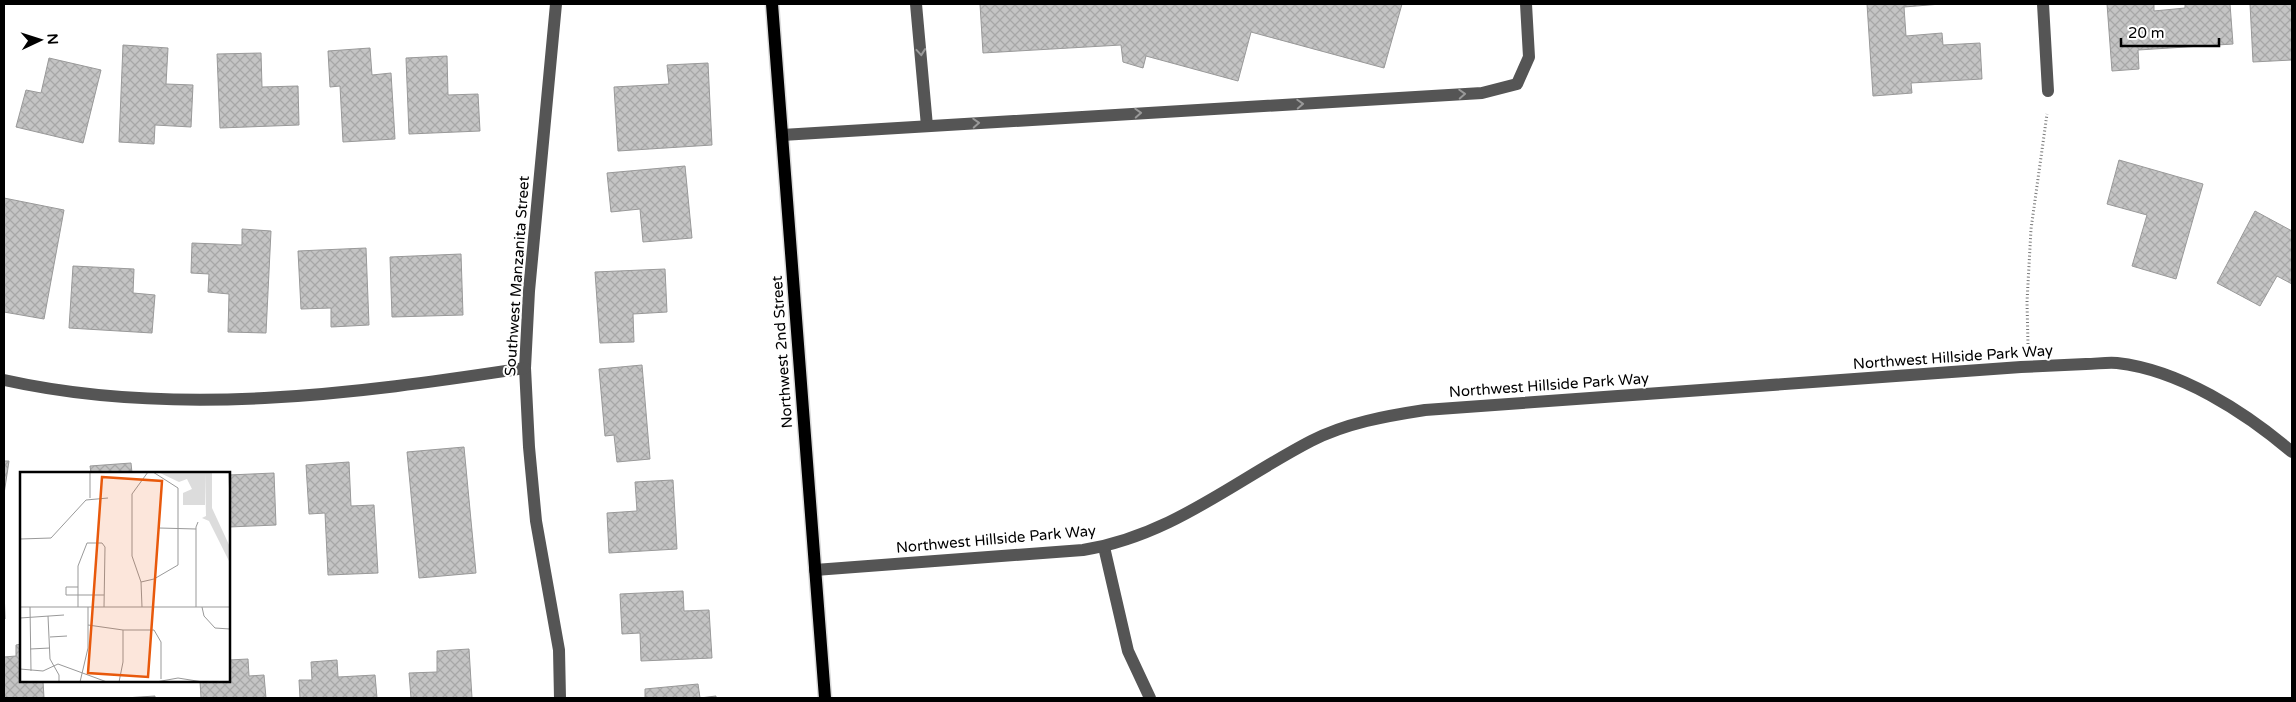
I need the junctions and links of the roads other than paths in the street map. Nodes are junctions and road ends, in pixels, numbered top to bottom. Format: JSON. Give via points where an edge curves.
{"nodes":[{"id":1,"x":556,"y":4,"type":"edge"},
{"id":2,"x":772,"y":4,"type":"edge"},
{"id":3,"x":916,"y":4,"type":"edge"},
{"id":4,"x":1526,"y":4,"type":"edge"},
{"id":5,"x":2043,"y":4,"type":"edge"},
{"id":6,"x":2048,"y":91,"type":"road end"},
{"id":7,"x":927,"y":126,"type":"junction"},
{"id":8,"x":782,"y":135,"type":"junction"},
{"id":9,"x":525,"y":368,"type":"junction"},
{"id":10,"x":4,"y":380,"type":"edge"},
{"id":11,"x":2292,"y":452,"type":"edge"},
{"id":12,"x":1104,"y":547,"type":"junction"},
{"id":13,"x":815,"y":570,"type":"junction"},
{"id":14,"x":560,"y":698,"type":"edge"},
{"id":15,"x":824,"y":698,"type":"edge"},
{"id":16,"x":1150,"y":698,"type":"edge"}],
"edges":[{"from":1,"to":9,"type":"street","name":"Southwest Manzanita Street","via":[[529,291]]},
{"from":2,"to":8,"type":"main road","name":"Northwest 2nd Street"},
{"from":3,"to":7,"type":"street","one_way":true},
{"from":7,"to":4,"type":"street","one_way":true,"via":[[1482,93],[1516,84],[1529,57]]},
{"from":5,"to":6,"type":"street"},
{"from":7,"to":8,"type":"street"},
{"from":8,"to":13,"type":"main road","name":"Northwest 2nd Street"},
{"from":9,"to":10,"type":"street","via":[[396,387],[285,398],[162,399],[44,389]]},
{"from":9,"to":14,"type":"street","name":"Southwest Manzanita Street","via":[[536,522],[559,650]]},
{"from":11,"to":12,"type":"street","name":"Northwest Hillside Park Way","via":[[2269,433],[2172,376],[2115,363],[1434,409],[1358,422],[1312,440],[1205,505],[1142,536]]},
{"from":12,"to":13,"type":"street","name":"Northwest Hillside Park Way"},
{"from":12,"to":16,"type":"street","via":[[1128,652]]},
{"from":13,"to":15,"type":"main road","name":"Northwest 2nd Street"}]}
